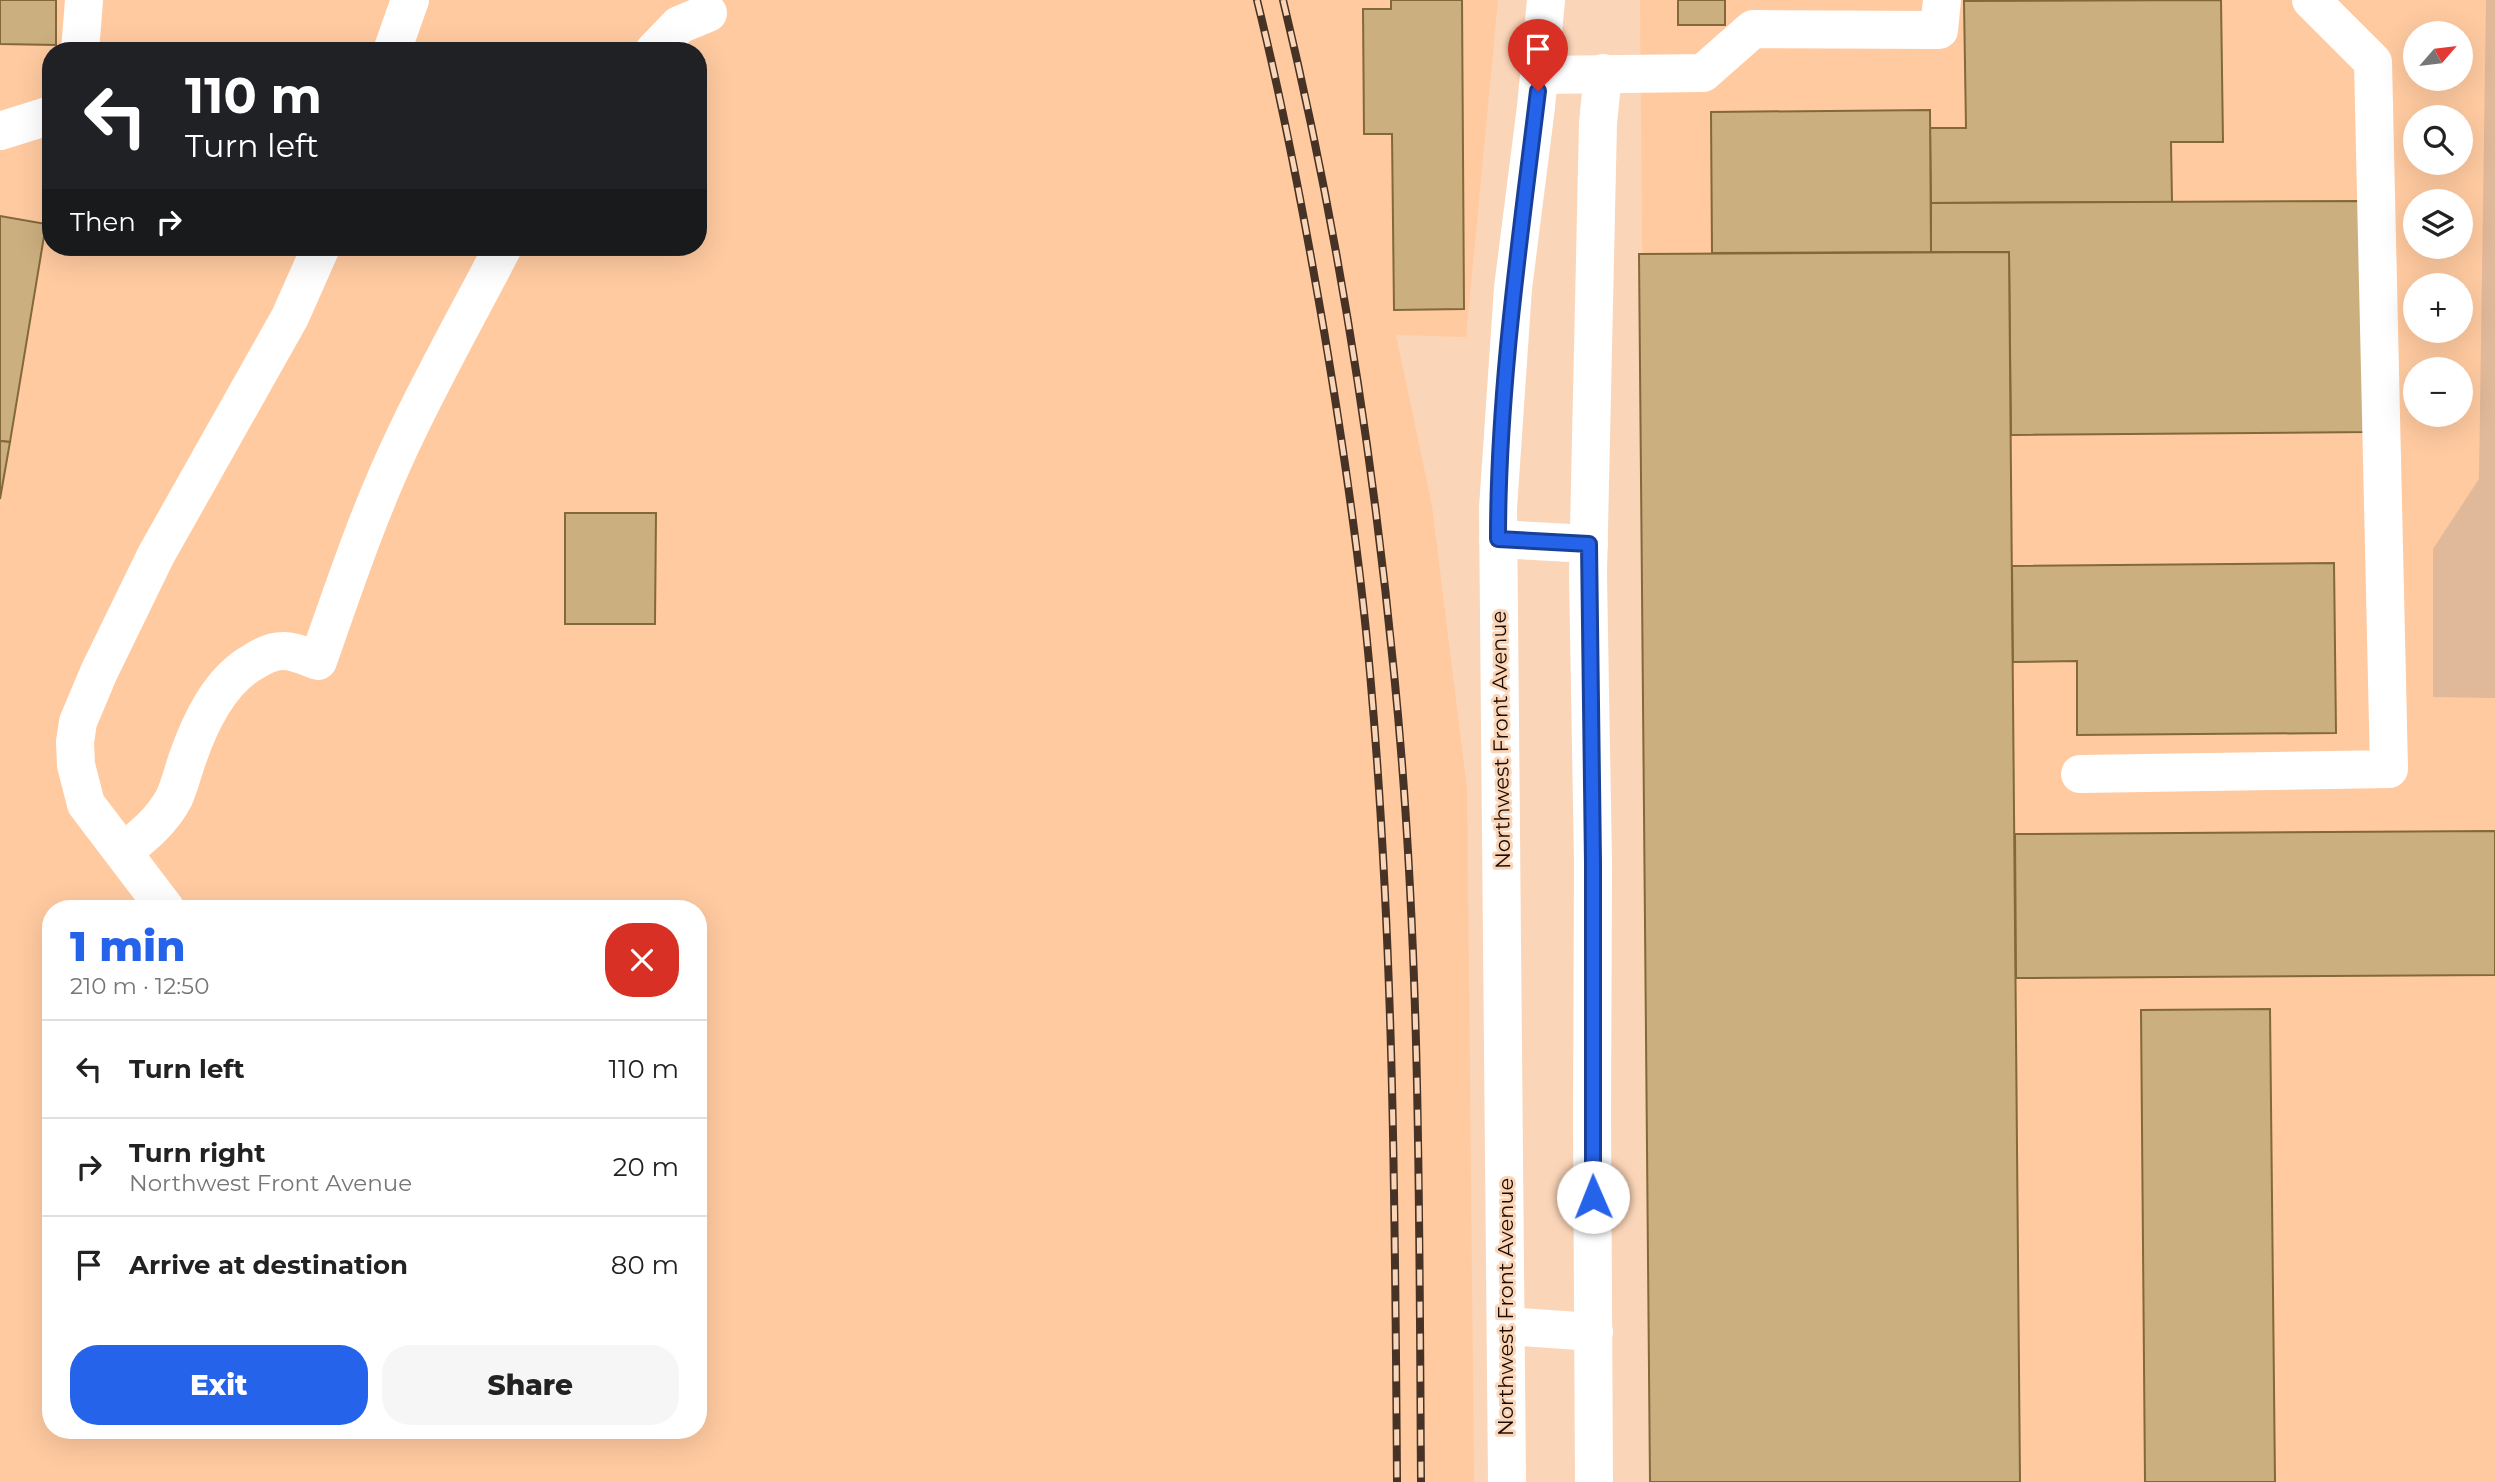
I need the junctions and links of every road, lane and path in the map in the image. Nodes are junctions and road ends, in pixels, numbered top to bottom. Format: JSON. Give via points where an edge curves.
{"nodes":[{"id":1,"x":84,"y":0,"type":"edge"},
{"id":2,"x":410,"y":0,"type":"edge"},
{"id":3,"x":1546,"y":0,"type":"edge"},
{"id":4,"x":1942,"y":0,"type":"edge"},
{"id":5,"x":2311,"y":0,"type":"edge"},
{"id":6,"x":708,"y":13,"type":"dead end"},
{"id":7,"x":81,"y":42,"type":"edge"},
{"id":8,"x":395,"y":42,"type":"edge"},
{"id":9,"x":663,"y":42,"type":"edge"},
{"id":10,"x":1603,"y":73,"type":"junction"},
{"id":11,"x":1540,"y":75,"type":"junction"},
{"id":12,"x":42,"y":118,"type":"edge"},
{"id":13,"x":0,"y":131,"type":"edge"},
{"id":14,"x":317,"y":256,"type":"edge"},
{"id":15,"x":498,"y":256,"type":"edge"},
{"id":16,"x":1498,"y":539,"type":"junction"},
{"id":17,"x":1589,"y":544,"type":"junction"},
{"id":18,"x":2080,"y":774,"type":"dead end"},
{"id":19,"x":123,"y":852,"type":"junction"},
{"id":20,"x":159,"y":900,"type":"edge"},
{"id":21,"x":1506,"y":1326,"type":"junction"},
{"id":22,"x":1594,"y":1332,"type":"junction"},
{"id":23,"x":1507,"y":1482,"type":"edge"},
{"id":24,"x":1594,"y":1482,"type":"edge"}],
"edges":[{"from":1,"to":7,"type":"main road"},
{"from":2,"to":8,"type":"main road"},
{"from":3,"to":11,"type":"main road","name":"Northwest Front Avenue"},
{"from":4,"to":10,"type":"main road","via":[[1939,30],[1754,29],[1703,73]]},
{"from":5,"to":18,"type":"main road","via":[[2373,62],[2389,769]]},
{"from":6,"to":9,"type":"main road","via":[[679,25]]},
{"from":10,"to":11,"type":"main road"},
{"from":10,"to":17,"type":"main road","via":[[1598,123]]},
{"from":11,"to":16,"type":"main road","name":"Northwest Front Avenue","via":[[1513,288]]},
{"from":12,"to":13,"type":"main road"},
{"from":14,"to":19,"type":"main road","via":[[290,317],[156,555],[78,722],[76,765],[86,804]]},
{"from":15,"to":19,"type":"main road","via":[[380,490],[318,662],[276,651],[234,677],[202,722],[163,816]]},
{"from":16,"to":17,"type":"main road"},
{"from":16,"to":21,"type":"main road","name":"Northwest Front Avenue"},
{"from":17,"to":22,"type":"main road"},
{"from":19,"to":20,"type":"main road"},
{"from":21,"to":22,"type":"main road"},
{"from":21,"to":23,"type":"main road","name":"Northwest Front Avenue"},
{"from":22,"to":24,"type":"main road"}]}
